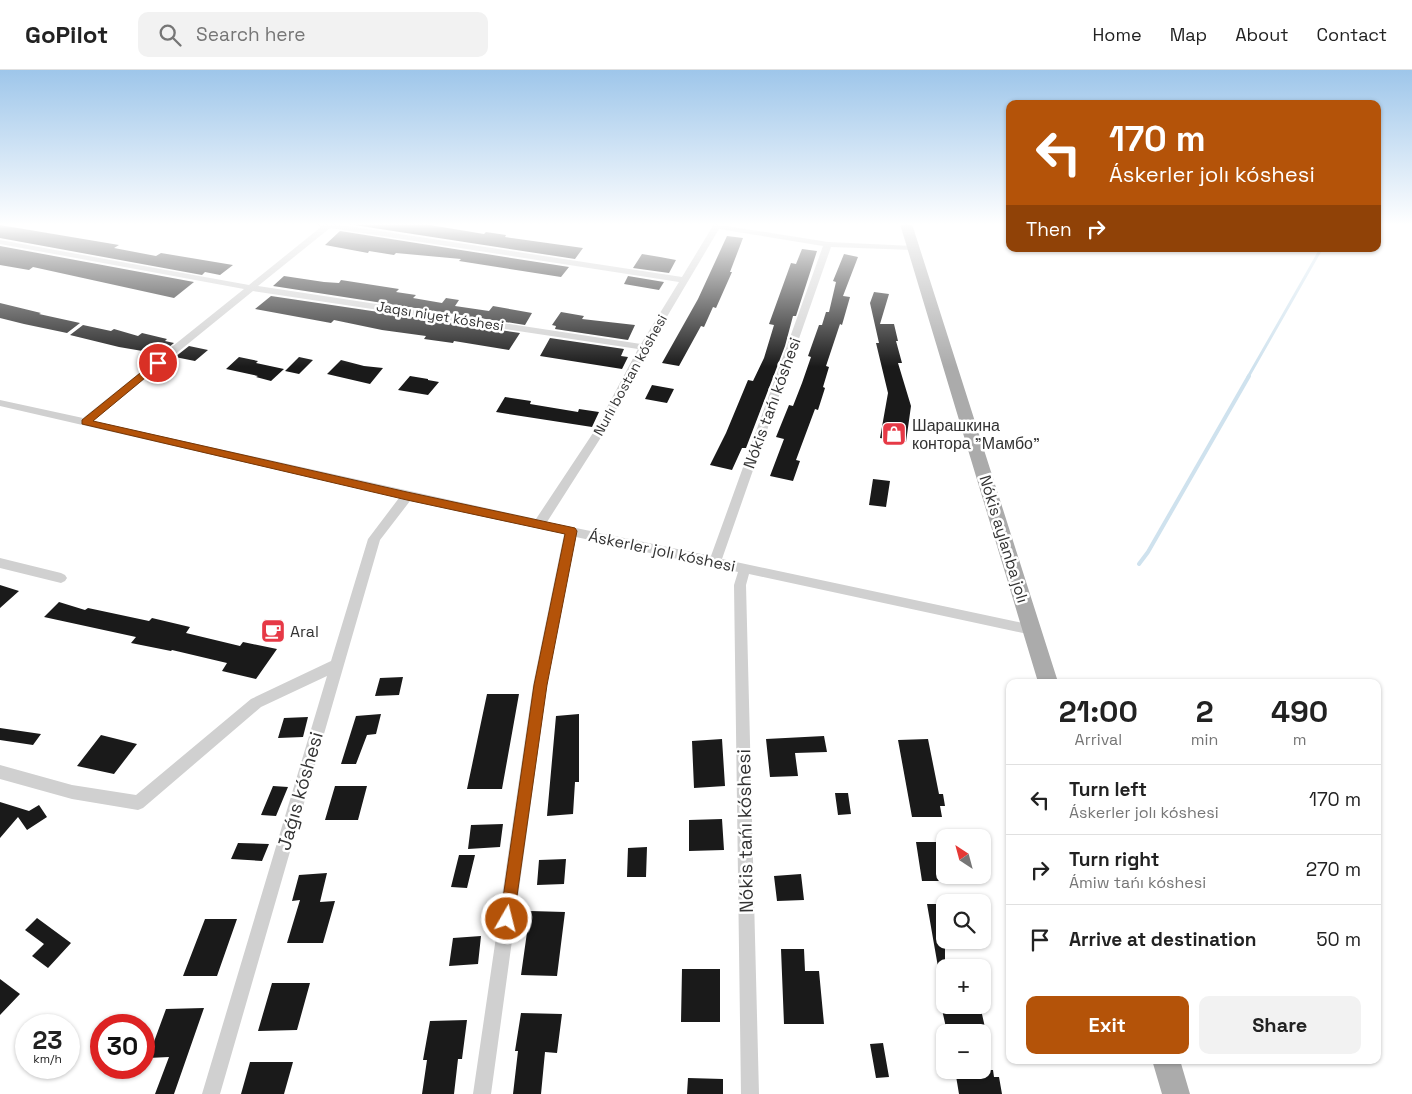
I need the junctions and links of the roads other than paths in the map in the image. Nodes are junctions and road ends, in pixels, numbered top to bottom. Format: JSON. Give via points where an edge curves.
{"nodes":[{"id":1,"x":163,"y":272,"type":"edge"},
{"id":2,"x":270,"y":272,"type":"edge"},
{"id":3,"x":631,"y":272,"type":"edge"},
{"id":4,"x":689,"y":272,"type":"edge"},
{"id":5,"x":818,"y":272,"type":"edge"},
{"id":6,"x":920,"y":272,"type":"edge"},
{"id":7,"x":684,"y":280,"type":"junction"},
{"id":8,"x":251,"y":288,"type":"junction"},
{"id":9,"x":644,"y":347,"type":"junction"},
{"id":10,"x":0,"y":403,"type":"edge"},
{"id":11,"x":85,"y":422,"type":"junction"},
{"id":12,"x":407,"y":496,"type":"junction"},
{"id":13,"x":539,"y":525,"type":"junction"},
{"id":14,"x":571,"y":531,"type":"junction"},
{"id":15,"x":715,"y":562,"type":"junction"},
{"id":16,"x":0,"y":563,"type":"edge"},
{"id":17,"x":745,"y":568,"type":"junction"},
{"id":18,"x":61,"y":578,"type":"dead end"},
{"id":19,"x":1032,"y":630,"type":"junction"},
{"id":20,"x":337,"y":665,"type":"junction"},
{"id":21,"x":1047,"y":679,"type":"edge"},
{"id":22,"x":0,"y":772,"type":"edge"},
{"id":23,"x":1167,"y":1064,"type":"edge"},
{"id":24,"x":211,"y":1094,"type":"edge"},
{"id":25,"x":482,"y":1094,"type":"edge"},
{"id":26,"x":750,"y":1094,"type":"edge"},
{"id":27,"x":1176,"y":1094,"type":"edge"}],
"edges":[{"from":1,"to":8,"type":"street","name":"Jaqsı niyet kóshesi"},
{"from":2,"to":8,"type":"street"},
{"from":3,"to":7,"type":"street"},
{"from":4,"to":7,"type":"street","name":"Nurlı bostan kóshesi"},
{"from":5,"to":15,"type":"street","name":"Nókis tańı kóshesi"},
{"from":6,"to":19,"type":"main road","name":"Nókis aylanba jolı"},
{"from":7,"to":9,"type":"street","name":"Nurlı bostan kóshesi"},
{"from":8,"to":9,"type":"street","name":"Jaqsı niyet kóshesi"},
{"from":8,"to":11,"type":"street"},
{"from":9,"to":13,"type":"street","name":"Nurlı bostan kóshesi","via":[[600,431]]},
{"from":10,"to":11,"type":"street","name":"Áskerler jolı kóshesi"},
{"from":11,"to":12,"type":"street","name":"Áskerler jolı kóshesi"},
{"from":12,"to":13,"type":"street","name":"Áskerler jolı kóshesi"},
{"from":12,"to":20,"type":"street","name":"Jaǵıs kóshesi","via":[[374,539]]},
{"from":13,"to":14,"type":"street","name":"Áskerler jolı kóshesi"},
{"from":14,"to":15,"type":"street","name":"Áskerler jolı kóshesi"},
{"from":14,"to":25,"type":"street","via":[[540,685]]},
{"from":15,"to":17,"type":"street","name":"Áskerler jolı kóshesi"},
{"from":16,"to":18,"type":"street"},
{"from":17,"to":19,"type":"street","name":"Áskerler jolı kóshesi"},
{"from":17,"to":26,"type":"street","name":"Nókis tańı kóshesi","via":[[740,586]]},
{"from":19,"to":21,"type":"main road","name":"Nókis aylanba jolı"},
{"from":20,"to":22,"type":"street","via":[[256,703],[138,803],[72,792]]},
{"from":20,"to":24,"type":"street","name":"Jaǵıs kóshesi"},
{"from":23,"to":27,"type":"main road"}]}
